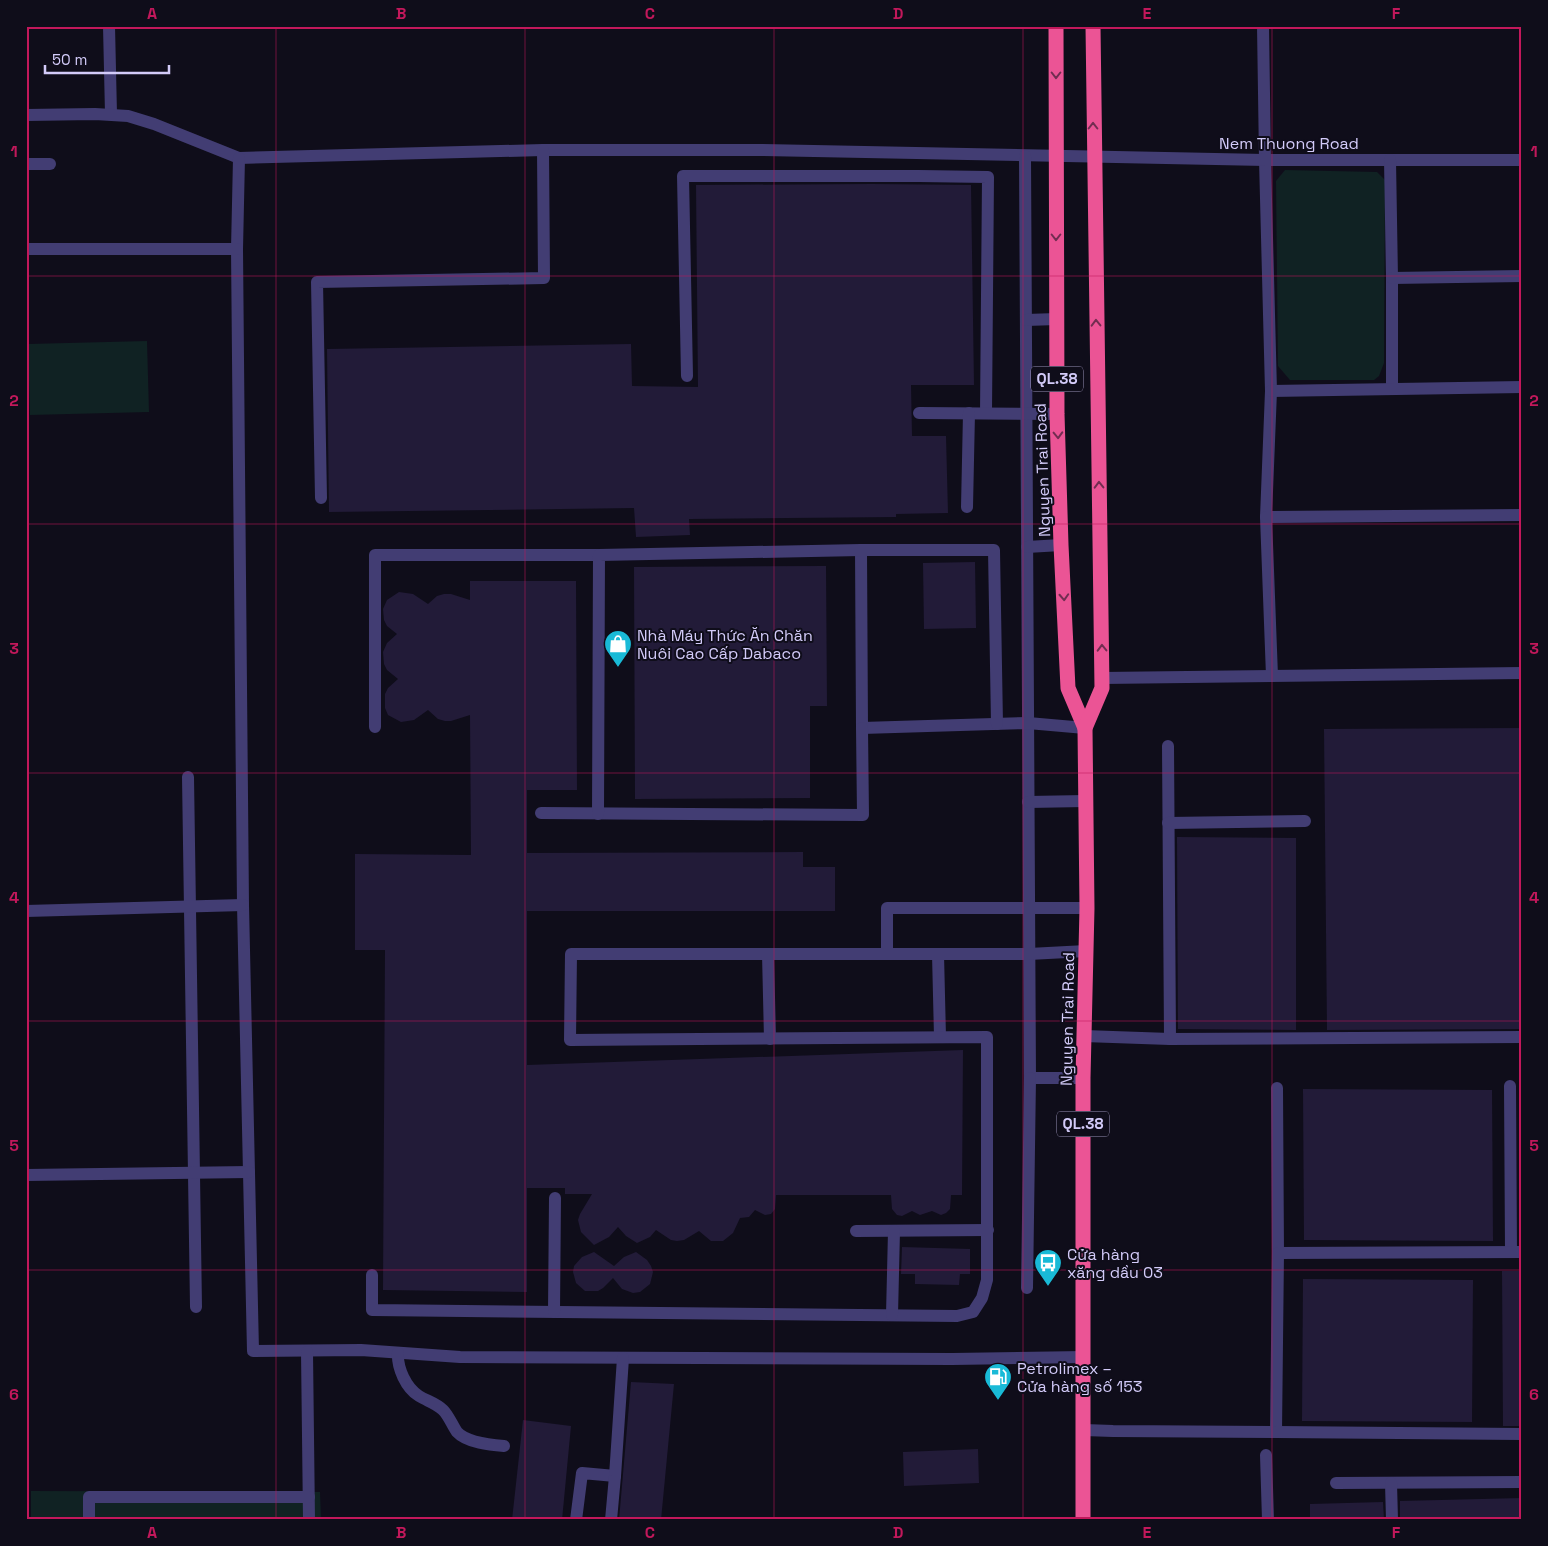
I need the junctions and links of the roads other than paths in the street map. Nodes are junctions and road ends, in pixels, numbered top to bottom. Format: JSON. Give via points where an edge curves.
{"nodes":[{"id":1,"x":109,"y":26,"type":"edge"},
{"id":2,"x":1056,"y":26,"type":"edge"},
{"id":3,"x":1093,"y":26,"type":"edge"},
{"id":4,"x":1263,"y":26,"type":"edge"},
{"id":5,"x":111,"y":114,"type":"junction"},
{"id":6,"x":26,"y":115,"type":"edge"},
{"id":7,"x":543,"y":150,"type":"junction"},
{"id":8,"x":1025,"y":156,"type":"junction"},
{"id":9,"x":1093,"y":156,"type":"junction"},
{"id":10,"x":1056,"y":157,"type":"junction"},
{"id":11,"x":239,"y":158,"type":"junction"},
{"id":12,"x":1265,"y":160,"type":"junction"},
{"id":13,"x":1390,"y":160,"type":"junction"},
{"id":14,"x":1522,"y":160,"type":"edge"},
{"id":15,"x":26,"y":164,"type":"edge"},
{"id":16,"x":50,"y":164,"type":"dead end"},
{"id":17,"x":26,"y":248,"type":"edge"},
{"id":18,"x":238,"y":249,"type":"junction"},
{"id":19,"x":1522,"y":276,"type":"edge"},
{"id":20,"x":1392,"y":278,"type":"junction"},
{"id":21,"x":1057,"y":319,"type":"junction"},
{"id":22,"x":1026,"y":320,"type":"junction"},
{"id":23,"x":687,"y":376,"type":"dead end"},
{"id":24,"x":1522,"y":387,"type":"edge"},
{"id":25,"x":1392,"y":388,"type":"junction"},
{"id":26,"x":1271,"y":391,"type":"junction"},
{"id":27,"x":918,"y":413,"type":"dead end"},
{"id":28,"x":969,"y":413,"type":"junction"},
{"id":29,"x":986,"y":413,"type":"junction"},
{"id":30,"x":1026,"y":414,"type":"junction"},
{"id":31,"x":1057,"y":414,"type":"junction"},
{"id":32,"x":320,"y":498,"type":"dead end"},
{"id":33,"x":967,"y":507,"type":"dead end"},
{"id":34,"x":1522,"y":515,"type":"edge"},
{"id":35,"x":1266,"y":517,"type":"junction"},
{"id":36,"x":1061,"y":545,"type":"junction"},
{"id":37,"x":1027,"y":547,"type":"junction"},
{"id":38,"x":861,"y":550,"type":"junction"},
{"id":39,"x":599,"y":554,"type":"junction"},
{"id":40,"x":1522,"y":673,"type":"edge"},
{"id":41,"x":1272,"y":676,"type":"junction"},
{"id":42,"x":1102,"y":678,"type":"junction"},
{"id":43,"x":1028,"y":723,"type":"junction"},
{"id":44,"x":997,"y":724,"type":"junction"},
{"id":45,"x":375,"y":727,"type":"dead end"},
{"id":46,"x":862,"y":728,"type":"junction"},
{"id":47,"x":1085,"y":728,"type":"junction"},
{"id":48,"x":1168,"y":746,"type":"dead end"},
{"id":49,"x":188,"y":777,"type":"dead end"},
{"id":50,"x":1085,"y":801,"type":"junction"},
{"id":51,"x":1028,"y":802,"type":"junction"},
{"id":52,"x":541,"y":813,"type":"dead end"},
{"id":53,"x":598,"y":814,"type":"junction"},
{"id":54,"x":1305,"y":821,"type":"dead end"},
{"id":55,"x":1168,"y":823,"type":"junction"},
{"id":56,"x":243,"y":905,"type":"junction"},
{"id":57,"x":190,"y":907,"type":"junction"},
{"id":58,"x":1029,"y":907,"type":"junction"},
{"id":59,"x":1087,"y":908,"type":"junction"},
{"id":60,"x":26,"y":911,"type":"edge"},
{"id":61,"x":1086,"y":951,"type":"junction"},
{"id":62,"x":768,"y":954,"type":"junction"},
{"id":63,"x":887,"y":954,"type":"junction"},
{"id":64,"x":938,"y":954,"type":"junction"},
{"id":65,"x":1029,"y":954,"type":"junction"},
{"id":66,"x":1084,"y":1036,"type":"junction"},
{"id":67,"x":940,"y":1037,"type":"junction"},
{"id":68,"x":1522,"y":1037,"type":"edge"},
{"id":69,"x":770,"y":1039,"type":"junction"},
{"id":70,"x":1170,"y":1039,"type":"junction"},
{"id":71,"x":1030,"y":1078,"type":"junction"},
{"id":72,"x":1083,"y":1078,"type":"junction"},
{"id":73,"x":1510,"y":1086,"type":"dead end"},
{"id":74,"x":1278,"y":1088,"type":"dead end"},
{"id":75,"x":194,"y":1172,"type":"junction"},
{"id":76,"x":249,"y":1172,"type":"junction"},
{"id":77,"x":26,"y":1175,"type":"edge"},
{"id":78,"x":555,"y":1198,"type":"dead end"},
{"id":79,"x":988,"y":1230,"type":"junction"},
{"id":80,"x":856,"y":1231,"type":"dead end"},
{"id":81,"x":894,"y":1231,"type":"junction"},
{"id":82,"x":1516,"y":1252,"type":"edge"},
{"id":83,"x":1278,"y":1253,"type":"junction"},
{"id":84,"x":372,"y":1275,"type":"dead end"},
{"id":85,"x":1027,"y":1288,"type":"dead end"},
{"id":86,"x":196,"y":1307,"type":"dead end"},
{"id":87,"x":554,"y":1312,"type":"junction"},
{"id":88,"x":892,"y":1316,"type":"junction"},
{"id":89,"x":307,"y":1352,"type":"junction"},
{"id":90,"x":398,"y":1353,"type":"junction"},
{"id":91,"x":1084,"y":1357,"type":"junction"},
{"id":92,"x":623,"y":1358,"type":"junction"},
{"id":93,"x":1084,"y":1430,"type":"junction"},
{"id":94,"x":1276,"y":1432,"type":"junction"},
{"id":95,"x":1522,"y":1434,"type":"edge"},
{"id":96,"x":504,"y":1446,"type":"dead end"},
{"id":97,"x":1266,"y":1455,"type":"dead end"},
{"id":98,"x":615,"y":1476,"type":"junction"},
{"id":99,"x":1522,"y":1482,"type":"edge"},
{"id":100,"x":1336,"y":1483,"type":"dead end"},
{"id":101,"x":1391,"y":1483,"type":"junction"},
{"id":102,"x":309,"y":1497,"type":"junction"},
{"id":103,"x":89,"y":1520,"type":"edge"},
{"id":104,"x":309,"y":1520,"type":"edge"},
{"id":105,"x":576,"y":1520,"type":"edge"},
{"id":106,"x":611,"y":1520,"type":"edge"},
{"id":107,"x":1083,"y":1520,"type":"edge"},
{"id":108,"x":1268,"y":1520,"type":"edge"},
{"id":109,"x":1392,"y":1520,"type":"edge"}],
"edges":[{"from":1,"to":5,"type":"street"},
{"from":2,"to":10,"type":"highway","name":"Nguyen Trai Road","number":"QL.38","one_way":true},
{"from":9,"to":3,"type":"highway","name":"Nguyen Trai Road","number":"QL.38","one_way":true},
{"from":4,"to":12,"type":"street"},
{"from":5,"to":6,"type":"street"},
{"from":5,"to":11,"type":"street","via":[[138,118]]},
{"from":7,"to":8,"type":"street","name":"Nem Thuong Road","via":[[773,150]]},
{"from":7,"to":11,"type":"street","name":"Nem Thuong Road"},
{"from":7,"to":32,"type":"street","via":[[544,278],[317,282]]},
{"from":8,"to":10,"type":"street","name":"Nem Thuong Road"},
{"from":8,"to":22,"type":"street"},
{"from":9,"to":10,"type":"street","name":"Nem Thuong Road"},
{"from":9,"to":12,"type":"street","name":"Nem Thuong Road"},
{"from":42,"to":9,"type":"highway","name":"Nguyen Trai Road","number":"QL.38","one_way":true},
{"from":10,"to":21,"type":"highway","name":"Nguyen Trai Road","number":"QL.38","one_way":true},
{"from":11,"to":18,"type":"street"},
{"from":12,"to":13,"type":"street","name":"Nem Thuong Road"},
{"from":12,"to":26,"type":"street"},
{"from":13,"to":14,"type":"street","name":"Nem Thuong Road"},
{"from":13,"to":20,"type":"street"},
{"from":15,"to":16,"type":"street"},
{"from":17,"to":18,"type":"street"},
{"from":18,"to":56,"type":"street"},
{"from":19,"to":20,"type":"street"},
{"from":20,"to":25,"type":"street"},
{"from":21,"to":22,"type":"street"},
{"from":21,"to":31,"type":"highway","name":"Nguyen Trai Road","number":"QL.38"},
{"from":22,"to":30,"type":"street"},
{"from":23,"to":29,"type":"street","via":[[683,176],[988,177]]},
{"from":24,"to":25,"type":"street"},
{"from":25,"to":26,"type":"street"},
{"from":26,"to":35,"type":"street"},
{"from":27,"to":28,"type":"street"},
{"from":28,"to":29,"type":"street"},
{"from":28,"to":33,"type":"street"},
{"from":29,"to":30,"type":"street"},
{"from":30,"to":31,"type":"street"},
{"from":30,"to":37,"type":"street"},
{"from":31,"to":36,"type":"highway","name":"Nguyen Trai Road","number":"QL.38","one_way":true},
{"from":34,"to":35,"type":"street"},
{"from":35,"to":41,"type":"street"},
{"from":36,"to":37,"type":"street"},
{"from":36,"to":47,"type":"highway","name":"Nguyen Trai Road","number":"QL.38","one_way":true,"via":[[1068,688]]},
{"from":37,"to":43,"type":"street"},
{"from":38,"to":39,"type":"street"},
{"from":38,"to":44,"type":"street","via":[[994,550]]},
{"from":38,"to":46,"type":"street"},
{"from":39,"to":45,"type":"street","via":[[375,555]]},
{"from":39,"to":53,"type":"street"},
{"from":40,"to":41,"type":"street"},
{"from":41,"to":42,"type":"street"},
{"from":42,"to":47,"type":"highway","name":"Nguyen Trai Road","number":"QL.38","via":[[1102,688]]},
{"from":43,"to":44,"type":"street"},
{"from":43,"to":47,"type":"street"},
{"from":43,"to":51,"type":"street"},
{"from":44,"to":46,"type":"street"},
{"from":46,"to":53,"type":"street","via":[[863,816]]},
{"from":47,"to":50,"type":"highway","name":"Nguyen Trai Road","number":"QL.38"},
{"from":48,"to":55,"type":"street"},
{"from":49,"to":57,"type":"street"},
{"from":50,"to":51,"type":"street"},
{"from":50,"to":59,"type":"highway","name":"Nguyen Trai Road","number":"QL.38"},
{"from":51,"to":58,"type":"street"},
{"from":52,"to":53,"type":"street"},
{"from":54,"to":55,"type":"street"},
{"from":55,"to":70,"type":"street"},
{"from":56,"to":57,"type":"street"},
{"from":56,"to":76,"type":"street"},
{"from":57,"to":60,"type":"street"},
{"from":57,"to":75,"type":"street"},
{"from":58,"to":59,"type":"street"},
{"from":58,"to":63,"type":"street","via":[[887,908]]},
{"from":58,"to":65,"type":"street"},
{"from":59,"to":61,"type":"highway","name":"Nguyen Trai Road","number":"QL.38"},
{"from":61,"to":65,"type":"street"},
{"from":61,"to":66,"type":"highway","name":"Nguyen Trai Road","number":"QL.38"},
{"from":62,"to":63,"type":"street"},
{"from":62,"to":69,"type":"street"},
{"from":62,"to":69,"type":"street","via":[[571,954],[570,1040]]},
{"from":63,"to":64,"type":"street"},
{"from":64,"to":65,"type":"street"},
{"from":64,"to":67,"type":"street"},
{"from":65,"to":71,"type":"street"},
{"from":66,"to":70,"type":"street"},
{"from":66,"to":72,"type":"highway","name":"Nguyen Trai Road","number":"QL.38"},
{"from":67,"to":69,"type":"street"},
{"from":67,"to":79,"type":"street","via":[[987,1037]]},
{"from":68,"to":70,"type":"street"},
{"from":71,"to":72,"type":"street"},
{"from":71,"to":85,"type":"street"},
{"from":72,"to":91,"type":"highway","name":"Nguyen Trai Road","number":"QL.38"},
{"from":73,"to":82,"type":"street"},
{"from":74,"to":83,"type":"street"},
{"from":75,"to":76,"type":"street"},
{"from":75,"to":77,"type":"street"},
{"from":75,"to":86,"type":"street"},
{"from":76,"to":89,"type":"street","via":[[253,1351]]},
{"from":78,"to":87,"type":"street"},
{"from":79,"to":81,"type":"street"},
{"from":79,"to":88,"type":"street","via":[[987,1280],[982,1298],[973,1312],[956,1316]]},
{"from":80,"to":81,"type":"street"},
{"from":81,"to":88,"type":"street"},
{"from":82,"to":83,"type":"street"},
{"from":83,"to":94,"type":"street"},
{"from":84,"to":87,"type":"street","via":[[372,1310]]},
{"from":87,"to":88,"type":"street"},
{"from":89,"to":90,"type":"street","via":[[362,1350]]},
{"from":89,"to":102,"type":"street"},
{"from":90,"to":92,"type":"street","via":[[460,1357]]},
{"from":90,"to":96,"type":"street","via":[[408,1384],[420,1397],[443,1410],[459,1434],[482,1445]]},
{"from":91,"to":92,"type":"street"},
{"from":91,"to":93,"type":"highway","name":"Nguyen Trai Road","number":"QL.38"},
{"from":92,"to":98,"type":"street"},
{"from":93,"to":94,"type":"street"},
{"from":93,"to":107,"type":"highway","name":"Nguyen Trai Road","number":"QL.38"},
{"from":94,"to":95,"type":"street"},
{"from":97,"to":108,"type":"street"},
{"from":98,"to":105,"type":"street","via":[[582,1473]]},
{"from":98,"to":106,"type":"street"},
{"from":99,"to":101,"type":"street"},
{"from":100,"to":101,"type":"street"},
{"from":101,"to":109,"type":"street"},
{"from":102,"to":103,"type":"street","via":[[89,1497]]},
{"from":102,"to":104,"type":"street"}]}
